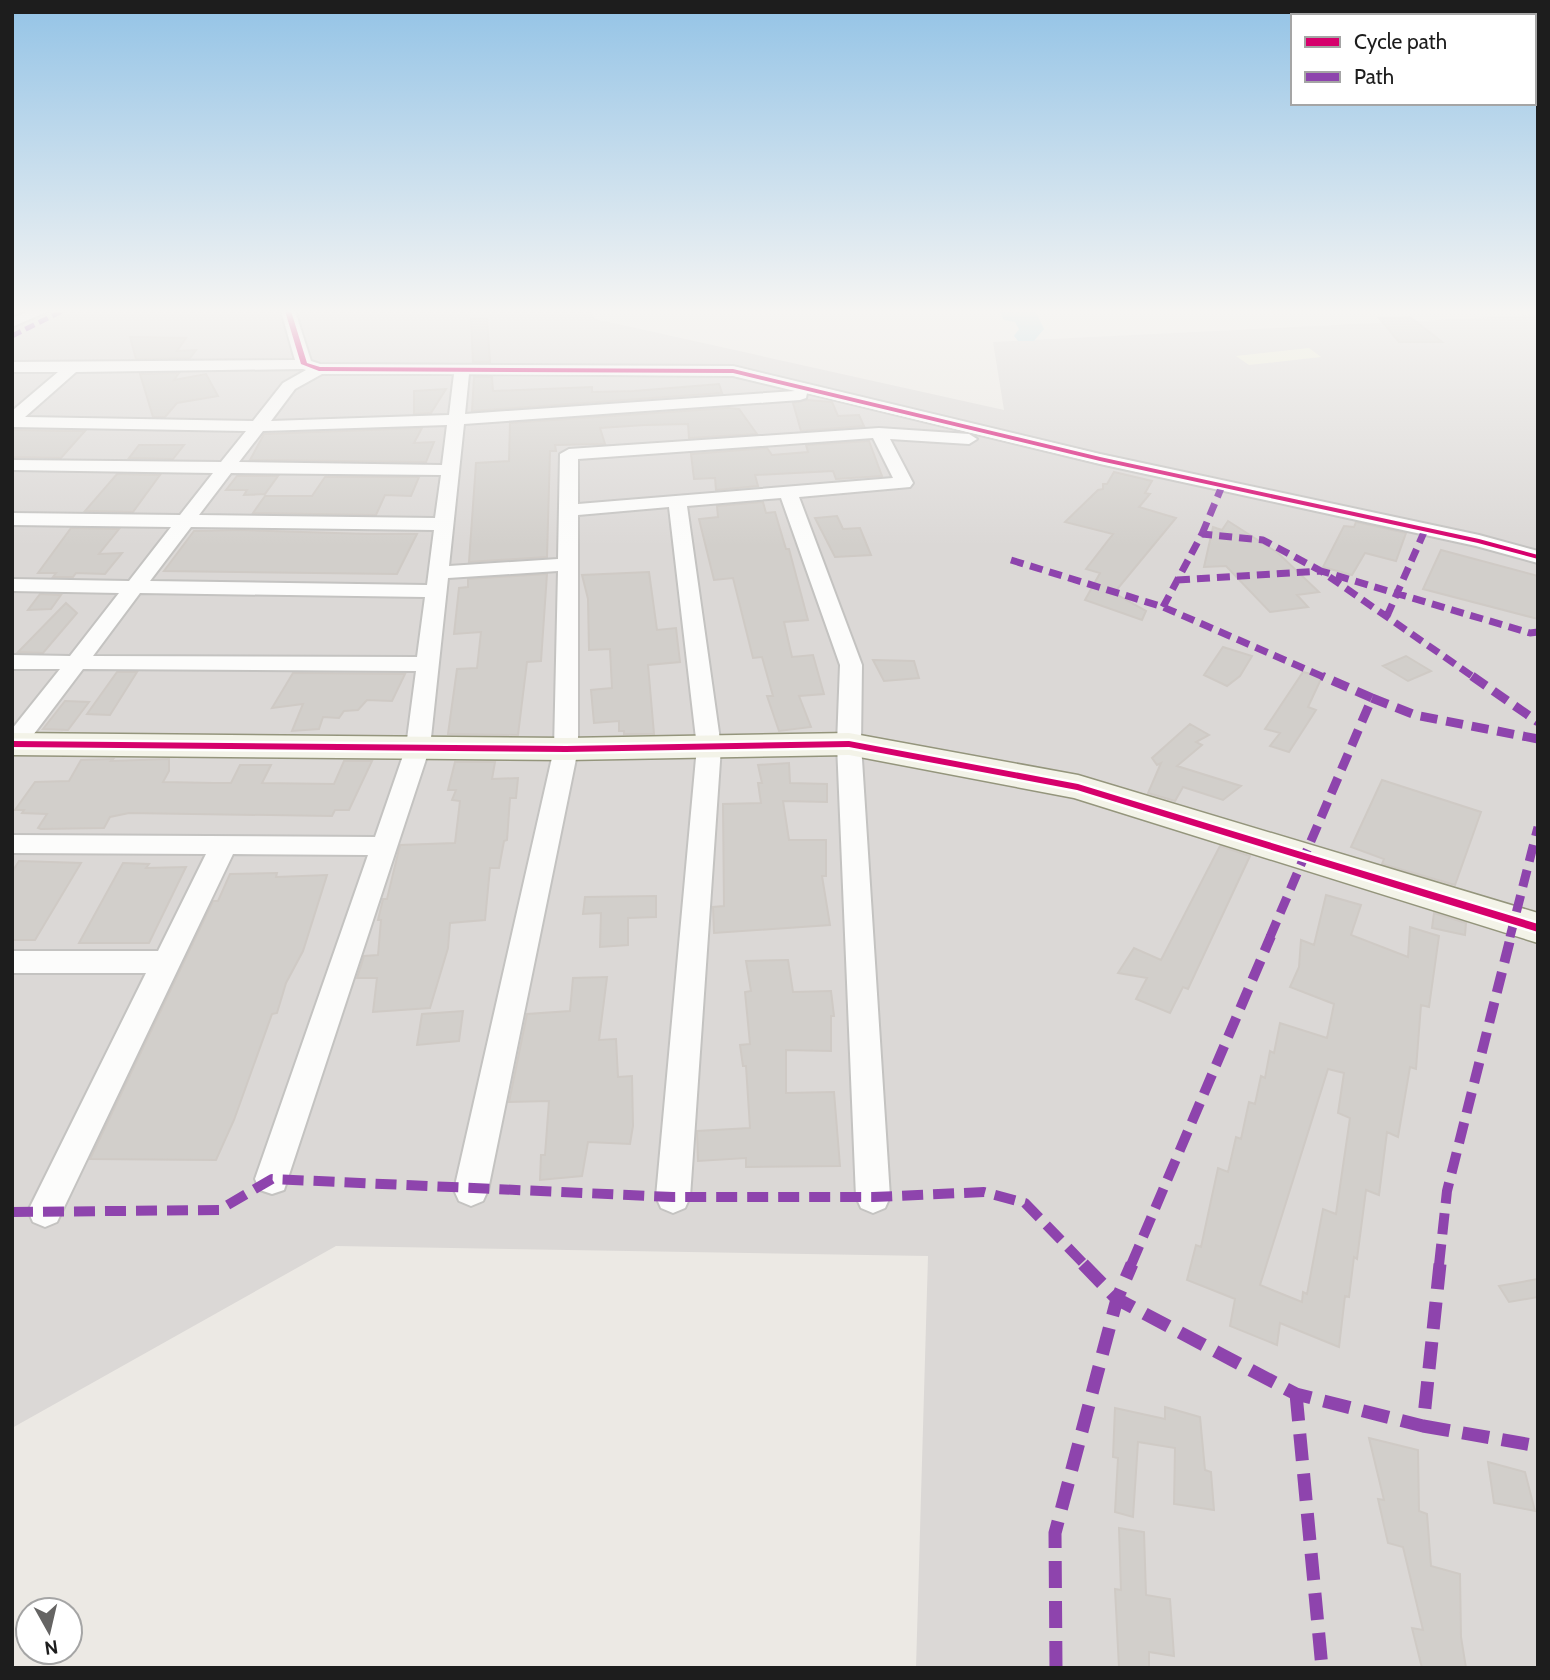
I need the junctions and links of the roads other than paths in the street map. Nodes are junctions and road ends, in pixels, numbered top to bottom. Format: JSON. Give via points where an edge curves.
{"nodes":[{"id":1,"x":47,"y":389,"type":"edge"},
{"id":2,"x":286,"y":389,"type":"edge"},
{"id":3,"x":460,"y":389,"type":"edge"},
{"id":4,"x":558,"y":389,"type":"edge"},
{"id":5,"x":579,"y":389,"type":"edge"},
{"id":6,"x":812,"y":389,"type":"edge"},
{"id":7,"x":566,"y":391,"type":"junction"},
{"id":8,"x":827,"y":393,"type":"junction"},
{"id":9,"x":456,"y":420,"type":"junction"},
{"id":10,"x":12,"y":421,"type":"edge"},
{"id":11,"x":258,"y":426,"type":"junction"},
{"id":12,"x":879,"y":433,"type":"junction"},
{"id":13,"x":1026,"y":442,"type":"junction"},
{"id":14,"x":569,"y":454,"type":"junction"},
{"id":15,"x":12,"y":465,"type":"edge"},
{"id":16,"x":226,"y":468,"type":"junction"},
{"id":17,"x":450,"y":470,"type":"junction"},
{"id":18,"x":788,"y":492,"type":"junction"},
{"id":19,"x":677,"y":501,"type":"junction"},
{"id":20,"x":568,"y":510,"type":"junction"},
{"id":21,"x":12,"y":519,"type":"edge"},
{"id":22,"x":184,"y":522,"type":"junction"},
{"id":23,"x":444,"y":524,"type":"junction"},
{"id":24,"x":1538,"y":557,"type":"edge"},
{"id":25,"x":566,"y":564,"type":"junction"},
{"id":26,"x":437,"y":582,"type":"junction"},
{"id":27,"x":12,"y":585,"type":"edge"},
{"id":28,"x":135,"y":585,"type":"junction"},
{"id":29,"x":12,"y":662,"type":"edge"},
{"id":30,"x":76,"y":662,"type":"junction"},
{"id":31,"x":427,"y":664,"type":"junction"},
{"id":32,"x":849,"y":744,"type":"junction"},
{"id":33,"x":13,"y":745,"type":"edge"},
{"id":34,"x":418,"y":747,"type":"junction"},
{"id":35,"x":709,"y":747,"type":"junction"},
{"id":36,"x":566,"y":749,"type":"junction"},
{"id":37,"x":12,"y":844,"type":"edge"},
{"id":38,"x":224,"y":845,"type":"junction"},
{"id":39,"x":384,"y":846,"type":"junction"},
{"id":40,"x":1538,"y":928,"type":"edge"},
{"id":41,"x":167,"y":962,"type":"junction"},
{"id":42,"x":14,"y":964,"type":"edge"},
{"id":43,"x":272,"y":1180,"type":"dead end"},
{"id":44,"x":471,"y":1190,"type":"dead end"},
{"id":45,"x":673,"y":1196,"type":"dead end"},
{"id":46,"x":873,"y":1197,"type":"dead end"},
{"id":47,"x":45,"y":1212,"type":"dead end"}],
"edges":[{"from":1,"to":10,"type":"street"},
{"from":2,"to":11,"type":"street"},
{"from":3,"to":9,"type":"street"},
{"from":4,"to":7,"type":"street"},
{"from":5,"to":7,"type":"street"},
{"from":6,"to":8,"type":"street"},
{"from":7,"to":8,"type":"street"},
{"from":7,"to":9,"type":"street"},
{"from":7,"to":14,"type":"street"},
{"from":8,"to":13,"type":"street"},
{"from":9,"to":11,"type":"street"},
{"from":9,"to":17,"type":"street"},
{"from":10,"to":11,"type":"street"},
{"from":11,"to":16,"type":"street"},
{"from":12,"to":13,"type":"street"},
{"from":12,"to":14,"type":"street"},
{"from":12,"to":18,"type":"street","via":[[904,483]]},
{"from":13,"to":24,"type":"street"},
{"from":14,"to":20,"type":"street"},
{"from":15,"to":16,"type":"street"},
{"from":16,"to":17,"type":"street"},
{"from":16,"to":22,"type":"street"},
{"from":17,"to":23,"type":"street"},
{"from":18,"to":19,"type":"street"},
{"from":18,"to":32,"type":"street","via":[[850,665]]},
{"from":19,"to":20,"type":"street"},
{"from":19,"to":35,"type":"street"},
{"from":20,"to":25,"type":"street"},
{"from":21,"to":22,"type":"street"},
{"from":22,"to":23,"type":"street"},
{"from":22,"to":28,"type":"street"},
{"from":23,"to":26,"type":"street"},
{"from":25,"to":26,"type":"street"},
{"from":25,"to":36,"type":"street"},
{"from":26,"to":28,"type":"street"},
{"from":26,"to":31,"type":"street"},
{"from":27,"to":28,"type":"street"},
{"from":28,"to":30,"type":"street"},
{"from":29,"to":30,"type":"street"},
{"from":30,"to":31,"type":"street"},
{"from":30,"to":33,"type":"street"},
{"from":31,"to":34,"type":"street"},
{"from":32,"to":35,"type":"street"},
{"from":32,"to":40,"type":"street","via":[[1078,788]]},
{"from":32,"to":46,"type":"street"},
{"from":33,"to":34,"type":"street"},
{"from":34,"to":36,"type":"street"},
{"from":34,"to":39,"type":"street"},
{"from":35,"to":36,"type":"street"},
{"from":35,"to":45,"type":"street"},
{"from":36,"to":44,"type":"street"},
{"from":37,"to":38,"type":"street"},
{"from":38,"to":39,"type":"street"},
{"from":38,"to":41,"type":"street"},
{"from":39,"to":43,"type":"street"},
{"from":41,"to":42,"type":"street"},
{"from":41,"to":47,"type":"street"}]}
